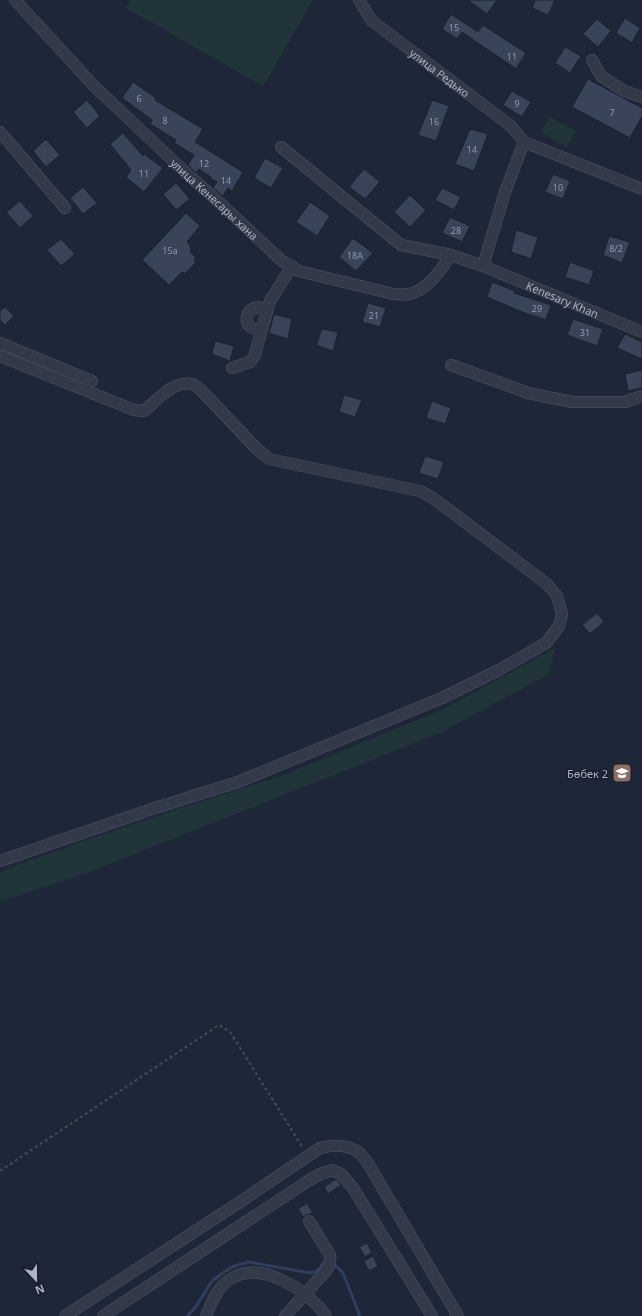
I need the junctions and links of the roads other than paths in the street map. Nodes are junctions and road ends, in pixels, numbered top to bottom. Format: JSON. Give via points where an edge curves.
{"nodes":[{"id":1,"x":15,"y":0,"type":"edge"},
{"id":2,"x":359,"y":0,"type":"edge"},
{"id":3,"x":592,"y":60,"type":"dead end"},
{"id":4,"x":642,"y":97,"type":"edge"},
{"id":5,"x":0,"y":132,"type":"edge"},
{"id":6,"x":524,"y":142,"type":"junction"},
{"id":7,"x":281,"y":147,"type":"dead end"},
{"id":8,"x":642,"y":189,"type":"edge"},
{"id":9,"x":65,"y":208,"type":"dead end"},
{"id":10,"x":451,"y":255,"type":"junction"},
{"id":11,"x":292,"y":266,"type":"junction"},
{"id":12,"x":483,"y":266,"type":"junction"},
{"id":13,"x":266,"y":313,"type":"junction"},
{"id":14,"x":262,"y":329,"type":"junction"},
{"id":15,"x":642,"y":332,"type":"edge"},
{"id":16,"x":0,"y":343,"type":"edge"},
{"id":17,"x":0,"y":356,"type":"edge"},
{"id":18,"x":451,"y":365,"type":"dead end"},
{"id":19,"x":232,"y":368,"type":"dead end"},
{"id":20,"x":92,"y":381,"type":"dead end"},
{"id":21,"x":642,"y":396,"type":"edge"},
{"id":22,"x":0,"y":861,"type":"edge"},
{"id":23,"x":309,"y":1221,"type":"dead end"},
{"id":24,"x":305,"y":1294,"type":"junction"},
{"id":25,"x":65,"y":1316,"type":"edge"},
{"id":26,"x":103,"y":1316,"type":"edge"},
{"id":27,"x":206,"y":1316,"type":"edge"},
{"id":28,"x":285,"y":1316,"type":"edge"},
{"id":29,"x":326,"y":1316,"type":"edge"},
{"id":30,"x":432,"y":1316,"type":"edge"},
{"id":31,"x":458,"y":1316,"type":"edge"}],
"edges":[{"from":1,"to":11,"type":"street","name":"улица Кенесары хана","via":[[101,92],[282,261]]},
{"from":2,"to":6,"type":"street","name":"улица Редько","via":[[372,21],[511,126]]},
{"from":3,"to":4,"type":"street","via":[[601,76],[624,91]]},
{"from":5,"to":9,"type":"street"},
{"from":6,"to":8,"type":"street"},
{"from":6,"to":12,"type":"street","via":[[505,192]]},
{"from":7,"to":10,"type":"street","name":"Kenesary Khan","via":[[401,245]]},
{"from":10,"to":11,"type":"street","name":"улица Кенесары хана","via":[[428,286],[408,294],[393,294],[299,271]]},
{"from":10,"to":12,"type":"street","name":"Kenesary Khan"},
{"from":11,"to":13,"type":"street"},
{"from":12,"to":15,"type":"street","name":"Kenesary Khan"},
{"from":13,"to":14,"type":"street"},
{"from":13,"to":14,"type":"street","via":[[259,307],[249,311],[247,320],[250,327]]},
{"from":14,"to":19,"type":"street","via":[[254,357],[250,362]]},
{"from":16,"to":20,"type":"street"},
{"from":17,"to":22,"type":"street","via":[[134,410],[144,411],[177,385],[192,384],[200,389],[269,459],[420,492],[433,498],[547,584],[556,596],[562,614],[559,626],[546,643],[442,698],[238,782]]},
{"from":18,"to":21,"type":"street","via":[[528,393],[572,402],[625,402]]},
{"from":23,"to":24,"type":"street","via":[[330,1255],[331,1261],[330,1266]]},
{"from":24,"to":27,"type":"street","via":[[288,1283],[264,1274],[234,1276],[223,1284],[213,1298]]},
{"from":24,"to":28,"type":"street"},
{"from":24,"to":29,"type":"street"},
{"from":25,"to":31,"type":"street","via":[[320,1148],[332,1145],[357,1151],[366,1160]]},
{"from":26,"to":30,"type":"street","via":[[308,1181],[332,1170],[341,1174],[353,1188]]}]}
